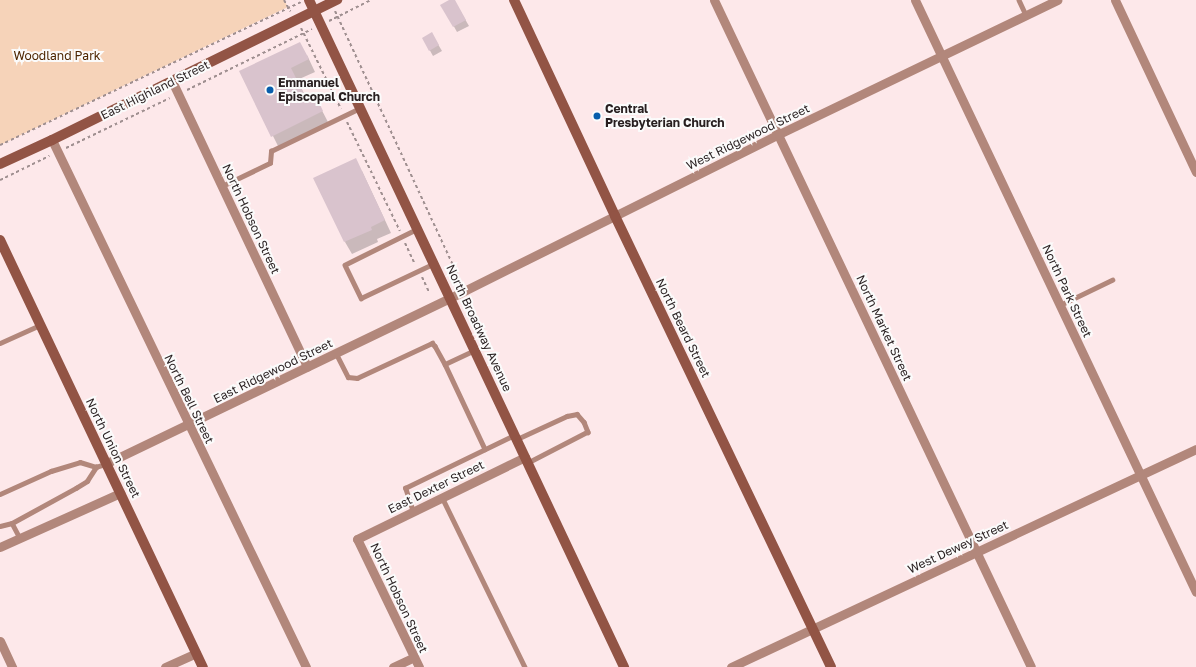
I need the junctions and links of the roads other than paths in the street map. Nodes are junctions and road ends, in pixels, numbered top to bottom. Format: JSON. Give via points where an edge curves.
{"nodes":[{"id":1,"x":309,"y":0,"type":"edge"},
{"id":2,"x":514,"y":0,"type":"edge"},
{"id":3,"x":714,"y":0,"type":"edge"},
{"id":4,"x":915,"y":0,"type":"edge"},
{"id":5,"x":1019,"y":0,"type":"edge"},
{"id":6,"x":1058,"y":0,"type":"edge"},
{"id":7,"x":1115,"y":0,"type":"edge"},
{"id":8,"x":335,"y":1,"type":"edge"},
{"id":9,"x":314,"y":11,"type":"junction"},
{"id":10,"x":1026,"y":15,"type":"junction"},
{"id":11,"x":942,"y":55,"type":"junction"},
{"id":12,"x":172,"y":81,"type":"junction"},
{"id":13,"x":360,"y":108,"type":"junction"},
{"id":14,"x":779,"y":134,"type":"junction"},
{"id":15,"x":52,"y":140,"type":"junction"},
{"id":16,"x":0,"y":164,"type":"edge"},
{"id":17,"x":1196,"y":172,"type":"edge"},
{"id":18,"x":222,"y":186,"type":"junction"},
{"id":19,"x":615,"y":216,"type":"junction"},
{"id":20,"x":418,"y":229,"type":"junction"},
{"id":21,"x":0,"y":240,"type":"edge"},
{"id":22,"x":434,"y":263,"type":"junction"},
{"id":23,"x":1112,"y":280,"type":"dead end"},
{"id":24,"x":450,"y":298,"type":"junction"},
{"id":25,"x":1060,"y":305,"type":"junction"},
{"id":26,"x":40,"y":325,"type":"junction"},
{"id":27,"x":0,"y":343,"type":"edge"},
{"id":28,"x":474,"y":350,"type":"junction"},
{"id":29,"x":336,"y":353,"type":"junction"},
{"id":30,"x":445,"y":364,"type":"junction"},
{"id":31,"x":307,"y":367,"type":"junction"},
{"id":32,"x":188,"y":425,"type":"junction"},
{"id":33,"x":516,"y":437,"type":"junction"},
{"id":34,"x":1196,"y":448,"type":"edge"},
{"id":35,"x":485,"y":449,"type":"junction"},
{"id":36,"x":526,"y":460,"type":"junction"},
{"id":37,"x":101,"y":465,"type":"junction"},
{"id":38,"x":1141,"y":474,"type":"junction"},
{"id":39,"x":120,"y":493,"type":"junction"},
{"id":40,"x":0,"y":494,"type":"edge"},
{"id":41,"x":442,"y":497,"type":"junction"},
{"id":42,"x":412,"y":512,"type":"junction"},
{"id":43,"x":12,"y":523,"type":"junction"},
{"id":44,"x":0,"y":526,"type":"edge"},
{"id":45,"x":20,"y":538,"type":"junction"},
{"id":46,"x":358,"y":538,"type":"joint"},
{"id":47,"x":0,"y":547,"type":"edge"},
{"id":48,"x":976,"y":552,"type":"junction"},
{"id":49,"x":1196,"y":592,"type":"edge"},
{"id":50,"x":813,"y":628,"type":"junction"},
{"id":51,"x":0,"y":641,"type":"edge"},
{"id":52,"x":196,"y":653,"type":"junction"},
{"id":53,"x":414,"y":657,"type":"junction"},
{"id":54,"x":12,"y":667,"type":"edge"},
{"id":55,"x":165,"y":667,"type":"edge"},
{"id":56,"x":203,"y":667,"type":"edge"},
{"id":57,"x":306,"y":667,"type":"edge"},
{"id":58,"x":392,"y":667,"type":"edge"},
{"id":59,"x":419,"y":667,"type":"edge"},
{"id":60,"x":525,"y":667,"type":"edge"},
{"id":61,"x":624,"y":667,"type":"edge"},
{"id":62,"x":731,"y":667,"type":"edge"},
{"id":63,"x":831,"y":667,"type":"edge"},
{"id":64,"x":1031,"y":667,"type":"edge"}],
"edges":[{"from":1,"to":9,"type":"street","name":"North Broadway Avenue"},
{"from":2,"to":19,"type":"street","name":"North Beard Street"},
{"from":3,"to":14,"type":"street","name":"North Market Street"},
{"from":4,"to":11,"type":"street","name":"North Park Street"},
{"from":5,"to":10,"type":"lane"},
{"from":6,"to":10,"type":"street","name":"West Ridgewood Street"},
{"from":7,"to":17,"type":"street"},
{"from":8,"to":9,"type":"street","name":"East Highland Street"},
{"from":9,"to":12,"type":"street","name":"East Highland Street"},
{"from":9,"to":13,"type":"street","name":"North Broadway Avenue"},
{"from":10,"to":11,"type":"street","name":"West Ridgewood Street"},
{"from":11,"to":14,"type":"street","name":"West Ridgewood Street"},
{"from":11,"to":25,"type":"street","name":"North Park Street"},
{"from":12,"to":15,"type":"street","name":"East Highland Street"},
{"from":12,"to":18,"type":"street","name":"North Hobson Street"},
{"from":13,"to":18,"type":"lane","via":[[271,151],[270,163]]},
{"from":13,"to":20,"type":"street","name":"North Broadway Avenue"},
{"from":14,"to":19,"type":"street","name":"West Ridgewood Street"},
{"from":14,"to":48,"type":"street","name":"North Market Street"},
{"from":15,"to":16,"type":"street","name":"East Highland Street"},
{"from":15,"to":32,"type":"street","name":"North Bell Street"},
{"from":18,"to":31,"type":"street","name":"North Hobson Street"},
{"from":19,"to":24,"type":"street","name":"West Ridgewood Street"},
{"from":19,"to":50,"type":"street","name":"North Beard Street"},
{"from":20,"to":22,"type":"street","name":"North Broadway Avenue"},
{"from":20,"to":22,"type":"lane","via":[[344,265],[361,298]]},
{"from":21,"to":26,"type":"street","name":"North Union Street"},
{"from":22,"to":24,"type":"street","name":"North Broadway Avenue"},
{"from":23,"to":25,"type":"lane"},
{"from":24,"to":28,"type":"street","name":"North Broadway Avenue"},
{"from":24,"to":29,"type":"street","name":"East Ridgewood Street"},
{"from":25,"to":38,"type":"street","name":"North Park Street"},
{"from":26,"to":27,"type":"lane"},
{"from":26,"to":37,"type":"street","name":"North Union Street"},
{"from":28,"to":30,"type":"lane"},
{"from":28,"to":33,"type":"street","name":"North Broadway Avenue"},
{"from":29,"to":30,"type":"lane","via":[[348,377],[357,378],[432,344]]},
{"from":29,"to":31,"type":"street","name":"East Ridgewood Street"},
{"from":30,"to":35,"type":"lane"},
{"from":31,"to":32,"type":"street","name":"East Ridgewood Street"},
{"from":32,"to":37,"type":"street","name":"East Ridgewood Street"},
{"from":32,"to":57,"type":"street","name":"North Bell Street"},
{"from":33,"to":35,"type":"lane"},
{"from":33,"to":36,"type":"street","name":"North Broadway Avenue"},
{"from":33,"to":36,"type":"lane","via":[[577,414],[584,422],[588,432]]},
{"from":34,"to":38,"type":"street","name":"West Dewey Street"},
{"from":35,"to":42,"type":"lane","via":[[405,488]]},
{"from":36,"to":41,"type":"street","name":"East Dexter Street"},
{"from":36,"to":61,"type":"street","name":"North Broadway Avenue"},
{"from":37,"to":39,"type":"street","name":"North Union Street"},
{"from":37,"to":40,"type":"lane","via":[[80,462],[51,471]]},
{"from":37,"to":43,"type":"lane","via":[[87,481]]},
{"from":38,"to":48,"type":"street","name":"West Dewey Street"},
{"from":38,"to":49,"type":"street","name":"North Park Street"},
{"from":39,"to":45,"type":"street"},
{"from":39,"to":52,"type":"street","name":"North Union Street"},
{"from":41,"to":42,"type":"street","name":"East Dexter Street"},
{"from":41,"to":60,"type":"lane"},
{"from":42,"to":46,"type":"street","name":"East Dexter Street"},
{"from":43,"to":44,"type":"lane"},
{"from":43,"to":45,"type":"lane"},
{"from":45,"to":47,"type":"street"},
{"from":46,"to":53,"type":"street","name":"North Hobson Street"},
{"from":48,"to":50,"type":"street","name":"West Dewey Street"},
{"from":48,"to":64,"type":"street","name":"North Market Street"},
{"from":50,"to":62,"type":"street","name":"West Dewey Street"},
{"from":50,"to":63,"type":"street","name":"North Beard Street"},
{"from":51,"to":54,"type":"street"},
{"from":52,"to":55,"type":"street"},
{"from":52,"to":56,"type":"street","name":"North Union Street"},
{"from":53,"to":58,"type":"street"},
{"from":53,"to":59,"type":"street","name":"North Hobson Street"}]}
